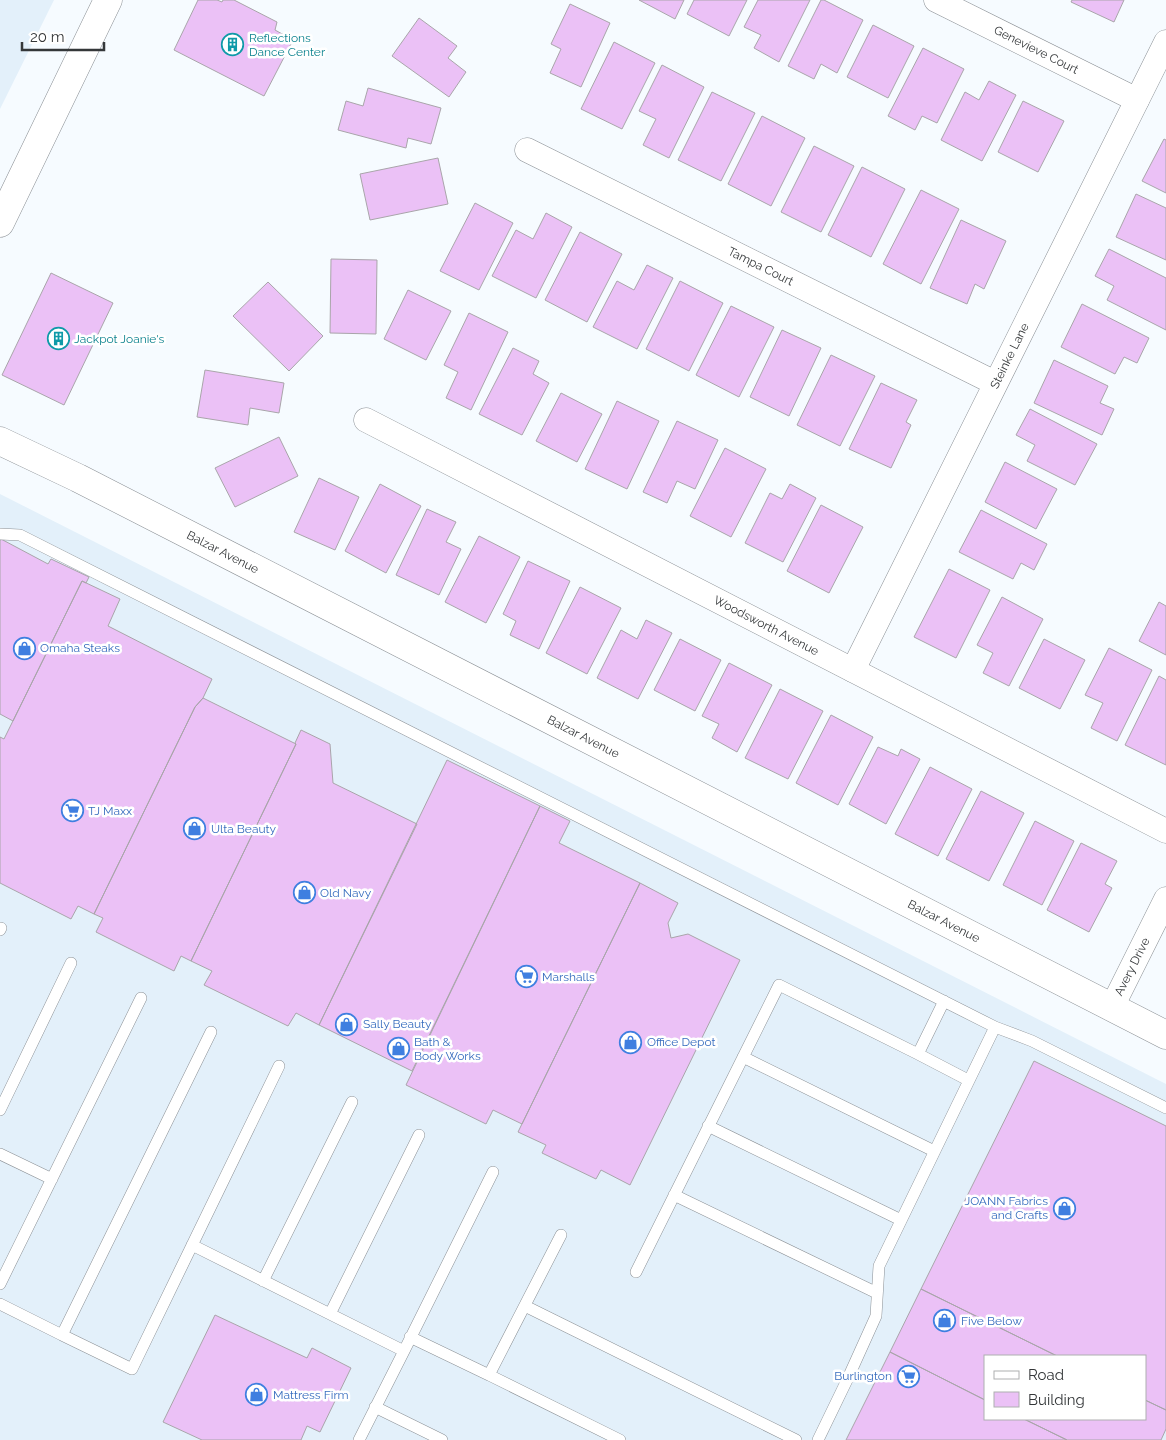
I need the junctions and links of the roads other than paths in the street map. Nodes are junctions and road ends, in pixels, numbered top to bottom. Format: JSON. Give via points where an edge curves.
{"nodes":[{"id":1,"x":108,"y":0,"type":"edge"},
{"id":2,"x":936,"y":0,"type":"edge"},
{"id":3,"x":1166,"y":42,"type":"edge"},
{"id":4,"x":1136,"y":100,"type":"junction"},
{"id":5,"x":527,"y":150,"type":"dead end"},
{"id":6,"x":0,"y":223,"type":"edge"},
{"id":7,"x":995,"y":383,"type":"junction"},
{"id":8,"x":366,"y":420,"type":"dead end"},
{"id":9,"x":0,"y":441,"type":"edge"},
{"id":10,"x":0,"y":534,"type":"edge"},
{"id":11,"x":853,"y":670,"type":"junction"},
{"id":12,"x":1166,"y":831,"type":"edge"},
{"id":13,"x":1166,"y":899,"type":"edge"},
{"id":14,"x":71,"y":963,"type":"dead end"},
{"id":15,"x":141,"y":998,"type":"dead end"},
{"id":16,"x":944,"y":1001,"type":"junction"},
{"id":17,"x":1112,"y":1007,"type":"junction"},
{"id":18,"x":995,"y":1027,"type":"junction"},
{"id":19,"x":211,"y":1032,"type":"dead end"},
{"id":20,"x":1166,"y":1035,"type":"edge"},
{"id":21,"x":918,"y":1054,"type":"junction"},
{"id":22,"x":743,"y":1057,"type":"junction"},
{"id":23,"x":279,"y":1066,"type":"dead end"},
{"id":24,"x":968,"y":1080,"type":"junction"},
{"id":25,"x":352,"y":1102,"type":"dead end"},
{"id":26,"x":1166,"y":1108,"type":"edge"},
{"id":27,"x":0,"y":1110,"type":"edge"},
{"id":28,"x":708,"y":1126,"type":"junction"},
{"id":29,"x":419,"y":1135,"type":"dead end"},
{"id":30,"x":934,"y":1151,"type":"junction"},
{"id":31,"x":0,"y":1154,"type":"edge"},
{"id":32,"x":493,"y":1172,"type":"dead end"},
{"id":33,"x":52,"y":1179,"type":"junction"},
{"id":34,"x":674,"y":1195,"type":"junction"},
{"id":35,"x":900,"y":1220,"type":"junction"},
{"id":36,"x":561,"y":1235,"type":"dead end"},
{"id":37,"x":192,"y":1245,"type":"junction"},
{"id":38,"x":636,"y":1272,"type":"dead end"},
{"id":39,"x":263,"y":1281,"type":"junction"},
{"id":40,"x":0,"y":1284,"type":"edge"},
{"id":41,"x":877,"y":1293,"type":"junction"},
{"id":42,"x":0,"y":1304,"type":"edge"},
{"id":43,"x":525,"y":1306,"type":"junction"},
{"id":44,"x":330,"y":1314,"type":"junction"},
{"id":45,"x":62,"y":1334,"type":"junction"},
{"id":46,"x":410,"y":1337,"type":"junction"},
{"id":47,"x":404,"y":1351,"type":"junction"},
{"id":48,"x":489,"y":1375,"type":"junction"},
{"id":49,"x":375,"y":1407,"type":"junction"},
{"id":50,"x":359,"y":1440,"type":"edge"},
{"id":51,"x":442,"y":1440,"type":"edge"},
{"id":52,"x":620,"y":1440,"type":"edge"},
{"id":53,"x":796,"y":1440,"type":"edge"},
{"id":54,"x":818,"y":1440,"type":"edge"}],
"edges":[{"from":1,"to":6,"type":"street"},
{"from":2,"to":4,"type":"street","name":"Genevieve Court"},
{"from":3,"to":4,"type":"street","name":"Steinke Lane"},
{"from":4,"to":7,"type":"street","name":"Steinke Lane"},
{"from":5,"to":7,"type":"street","name":"Tampa Court"},
{"from":7,"to":11,"type":"street","name":"Steinke Lane"},
{"from":8,"to":11,"type":"street","name":"Woodsworth Avenue"},
{"from":9,"to":17,"type":"street","name":"Balzar Avenue"},
{"from":10,"to":16,"type":"lane","via":[[20,535]]},
{"from":11,"to":12,"type":"street","name":"Woodsworth Avenue"},
{"from":13,"to":17,"type":"street","name":"Avery Drive"},
{"from":14,"to":27,"type":"lane"},
{"from":15,"to":33,"type":"lane"},
{"from":16,"to":18,"type":"lane"},
{"from":16,"to":21,"type":"lane"},
{"from":17,"to":20,"type":"street","name":"Balzar Avenue"},
{"from":18,"to":24,"type":"lane"},
{"from":18,"to":26,"type":"lane","via":[[1032,1041]]},
{"from":19,"to":45,"type":"lane"},
{"from":21,"to":22,"type":"lane","via":[[779,985]]},
{"from":21,"to":24,"type":"lane"},
{"from":22,"to":28,"type":"lane"},
{"from":22,"to":30,"type":"lane"},
{"from":23,"to":37,"type":"lane"},
{"from":24,"to":30,"type":"lane"},
{"from":25,"to":39,"type":"lane"},
{"from":28,"to":34,"type":"lane"},
{"from":28,"to":35,"type":"lane"},
{"from":29,"to":44,"type":"lane"},
{"from":30,"to":35,"type":"lane"},
{"from":31,"to":33,"type":"lane"},
{"from":32,"to":46,"type":"lane"},
{"from":33,"to":40,"type":"lane"},
{"from":34,"to":38,"type":"lane"},
{"from":34,"to":41,"type":"lane"},
{"from":35,"to":41,"type":"lane","via":[[878,1266]]},
{"from":36,"to":43,"type":"lane"},
{"from":37,"to":39,"type":"lane"},
{"from":37,"to":45,"type":"lane","via":[[132,1369]]},
{"from":39,"to":44,"type":"lane"},
{"from":41,"to":54,"type":"lane","via":[[876,1316]]},
{"from":42,"to":45,"type":"lane"},
{"from":43,"to":48,"type":"lane"},
{"from":43,"to":53,"type":"lane"},
{"from":44,"to":47,"type":"lane"},
{"from":46,"to":47,"type":"lane"},
{"from":46,"to":48,"type":"lane"},
{"from":47,"to":49,"type":"lane"},
{"from":48,"to":52,"type":"lane"},
{"from":49,"to":50,"type":"lane"},
{"from":49,"to":51,"type":"lane"}]}
